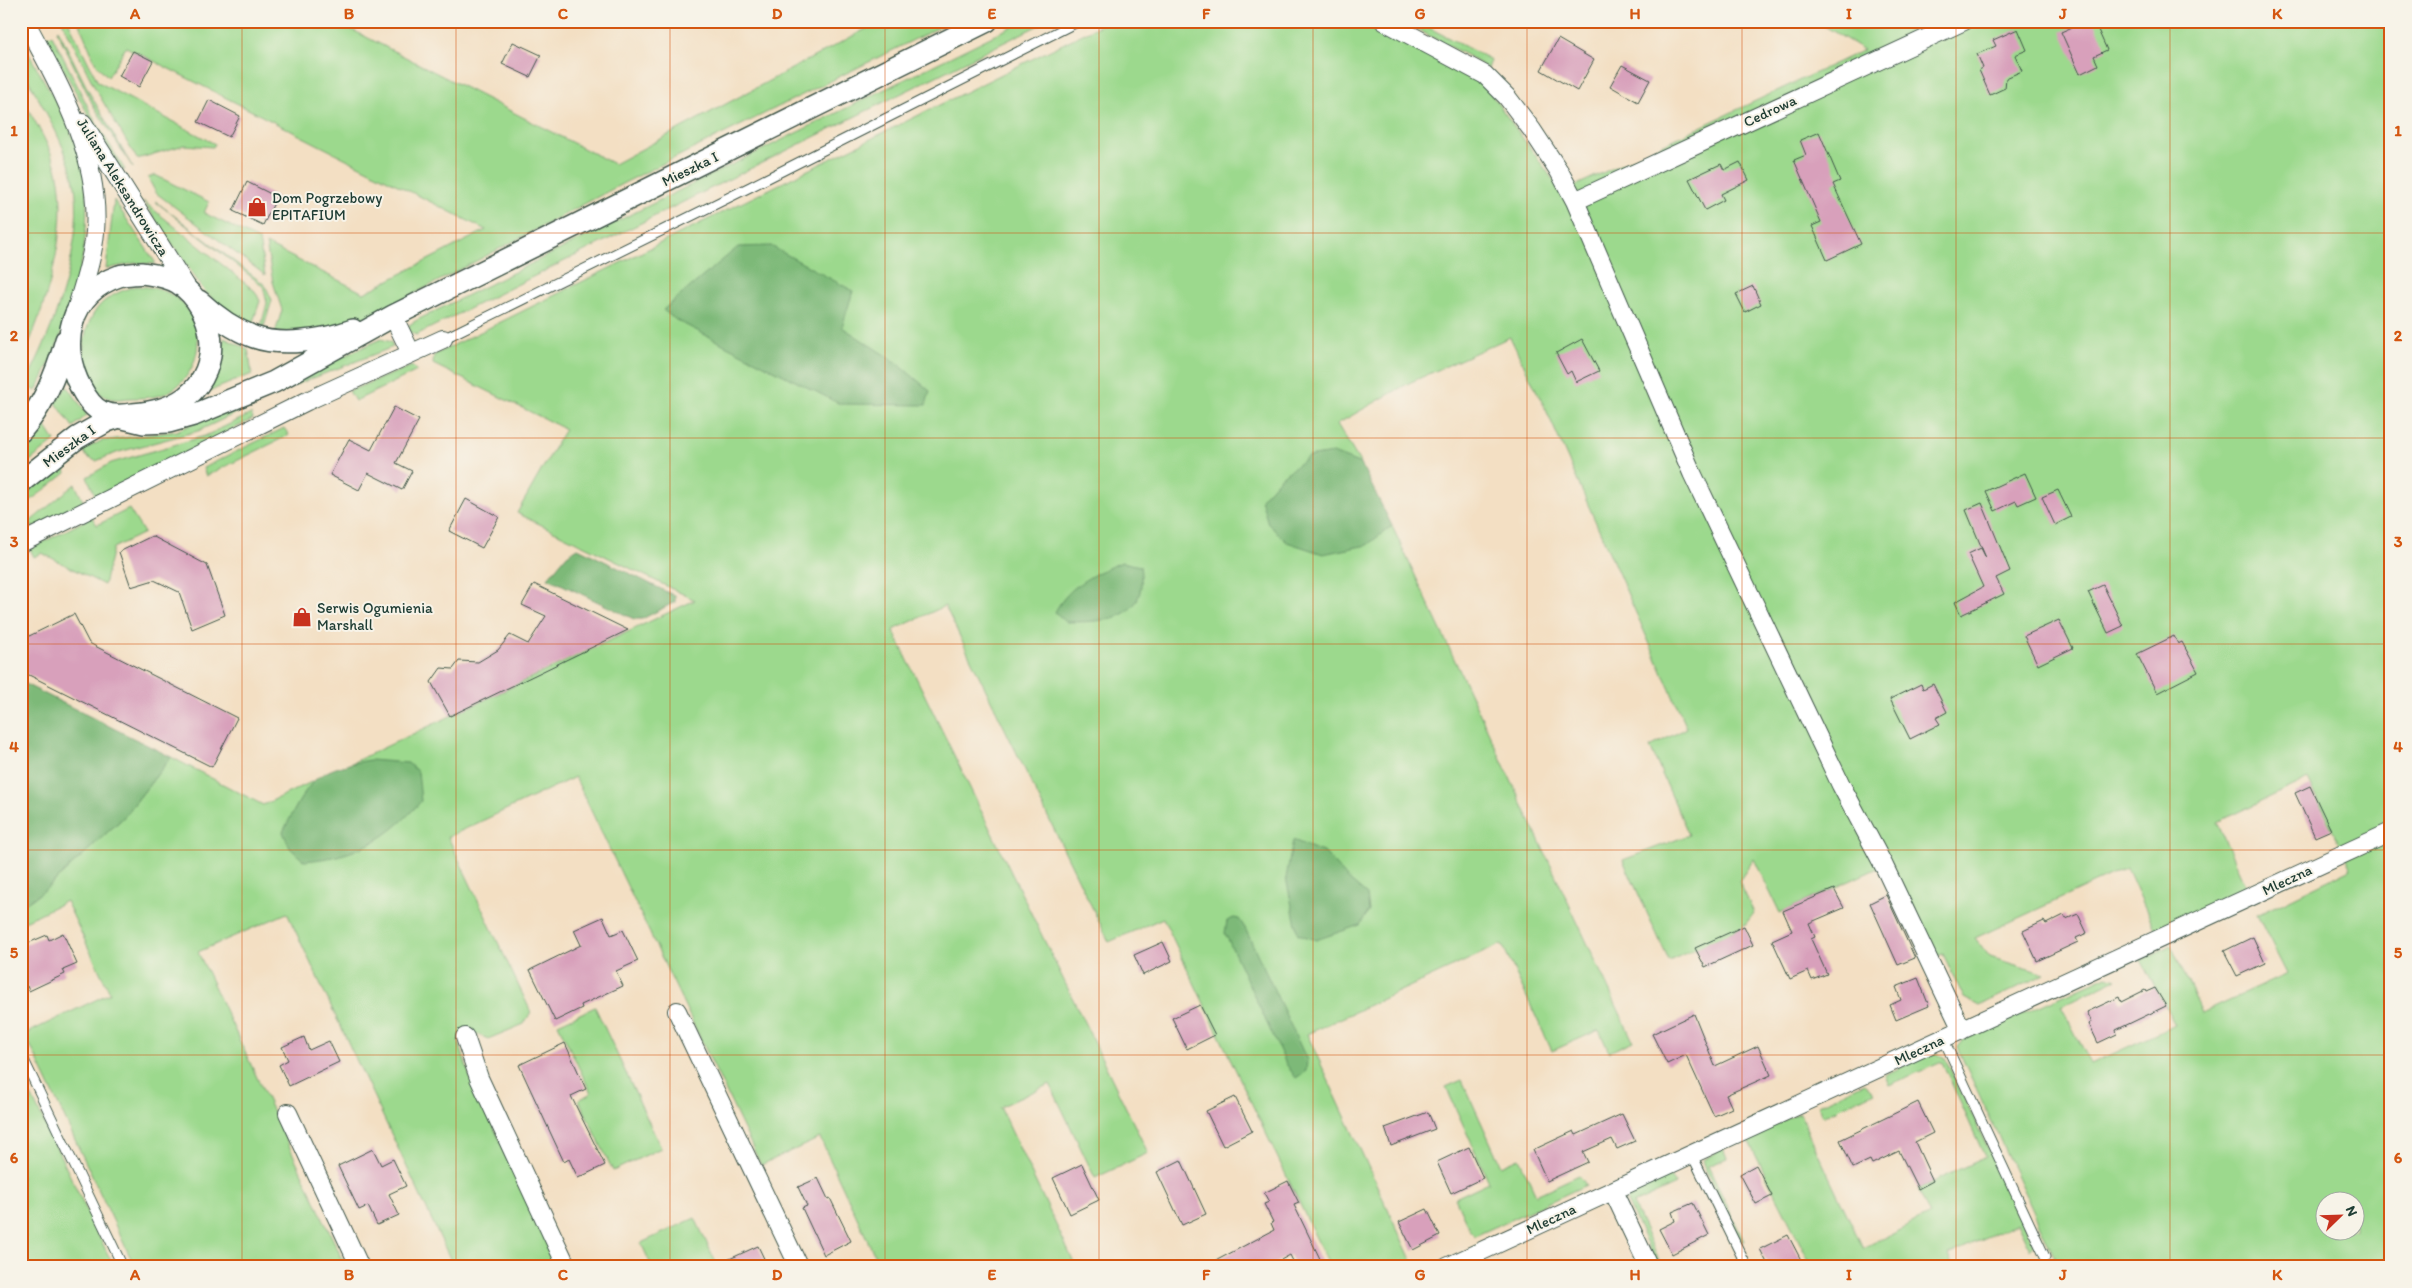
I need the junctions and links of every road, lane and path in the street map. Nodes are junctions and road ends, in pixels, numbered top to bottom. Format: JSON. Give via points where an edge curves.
{"nodes":[{"id":1,"x":25,"y":21,"type":"edge"},
{"id":2,"x":987,"y":21,"type":"edge"},
{"id":3,"x":1078,"y":21,"type":"edge"},
{"id":4,"x":1384,"y":21,"type":"edge"},
{"id":5,"x":1964,"y":21,"type":"edge"},
{"id":6,"x":56,"y":81,"type":"junction"},
{"id":7,"x":1576,"y":201,"type":"junction"},
{"id":8,"x":191,"y":293,"type":"junction"},
{"id":9,"x":393,"y":316,"type":"junction"},
{"id":10,"x":72,"y":321,"type":"junction"},
{"id":11,"x":443,"y":339,"type":"joint"},
{"id":12,"x":412,"y":353,"type":"junction"},
{"id":13,"x":119,"y":417,"type":"junction"},
{"id":14,"x":21,"y":431,"type":"edge"},
{"id":15,"x":21,"y":482,"type":"edge"},
{"id":16,"x":21,"y":543,"type":"edge"},
{"id":17,"x":2391,"y":832,"type":"edge"},
{"id":18,"x":677,"y":1010,"type":"dead end"},
{"id":19,"x":1962,"y":1030,"type":"junction"},
{"id":20,"x":465,"y":1037,"type":"dead end"},
{"id":21,"x":1943,"y":1038,"type":"junction"},
{"id":22,"x":21,"y":1059,"type":"edge"},
{"id":23,"x":288,"y":1113,"type":"dead end"},
{"id":24,"x":1692,"y":1154,"type":"junction"},
{"id":25,"x":1613,"y":1191,"type":"junction"},
{"id":26,"x":2045,"y":1257,"type":"dead end"},
{"id":27,"x":124,"y":1267,"type":"edge"},
{"id":28,"x":360,"y":1267,"type":"edge"},
{"id":29,"x":567,"y":1267,"type":"edge"},
{"id":30,"x":799,"y":1267,"type":"edge"},
{"id":31,"x":1447,"y":1267,"type":"edge"},
{"id":32,"x":1649,"y":1267,"type":"edge"},
{"id":33,"x":1747,"y":1267,"type":"edge"}],
"edges":[{"from":1,"to":6,"type":"street","name":"Juliana Aleksandrowicza"},
{"from":2,"to":9,"type":"street","name":"Mieszka I"},
{"from":3,"to":11,"type":"lane"},
{"from":4,"to":7,"type":"street","via":[[1485,74],[1532,130]]},
{"from":5,"to":7,"type":"street","name":"Cedrowa"},
{"from":6,"to":8,"type":"street","name":"Juliana Aleksandrowicza"},
{"from":6,"to":10,"type":"street","name":"Juliana Aleksandrowicza","via":[[81,139],[95,195],[95,235]]},
{"from":7,"to":19,"type":"street","via":[[1692,473]]},
{"from":8,"to":9,"type":"street","via":[[240,330],[260,338],[282,341],[328,337]]},
{"from":8,"to":10,"type":"street","via":[[164,277],[142,273],[119,276],[90,295]]},
{"from":8,"to":13,"type":"street","via":[[212,339],[210,363],[204,375],[187,396],[168,407]]},
{"from":9,"to":12,"type":"street"},
{"from":9,"to":13,"type":"street","via":[[274,382],[182,419],[155,423]]},
{"from":10,"to":13,"type":"street","via":[[68,348],[81,389],[95,408]]},
{"from":10,"to":14,"type":"street","via":[[43,400]]},
{"from":11,"to":12,"type":"street"},
{"from":12,"to":16,"type":"street","via":[[307,401]]},
{"from":13,"to":15,"type":"street","name":"Mieszka I","via":[[95,426]]},
{"from":17,"to":19,"type":"street","name":"Mleczna"},
{"from":18,"to":30,"type":"street"},
{"from":19,"to":21,"type":"street","name":"Mleczna"},
{"from":20,"to":29,"type":"street","via":[[479,1078]]},
{"from":21,"to":24,"type":"street","name":"Mleczna"},
{"from":21,"to":26,"type":"lane"},
{"from":22,"to":27,"type":"lane"},
{"from":23,"to":28,"type":"street"},
{"from":24,"to":25,"type":"street","name":"Mleczna"},
{"from":24,"to":33,"type":"lane"},
{"from":25,"to":31,"type":"street","name":"Mleczna"},
{"from":25,"to":32,"type":"street"}]}
